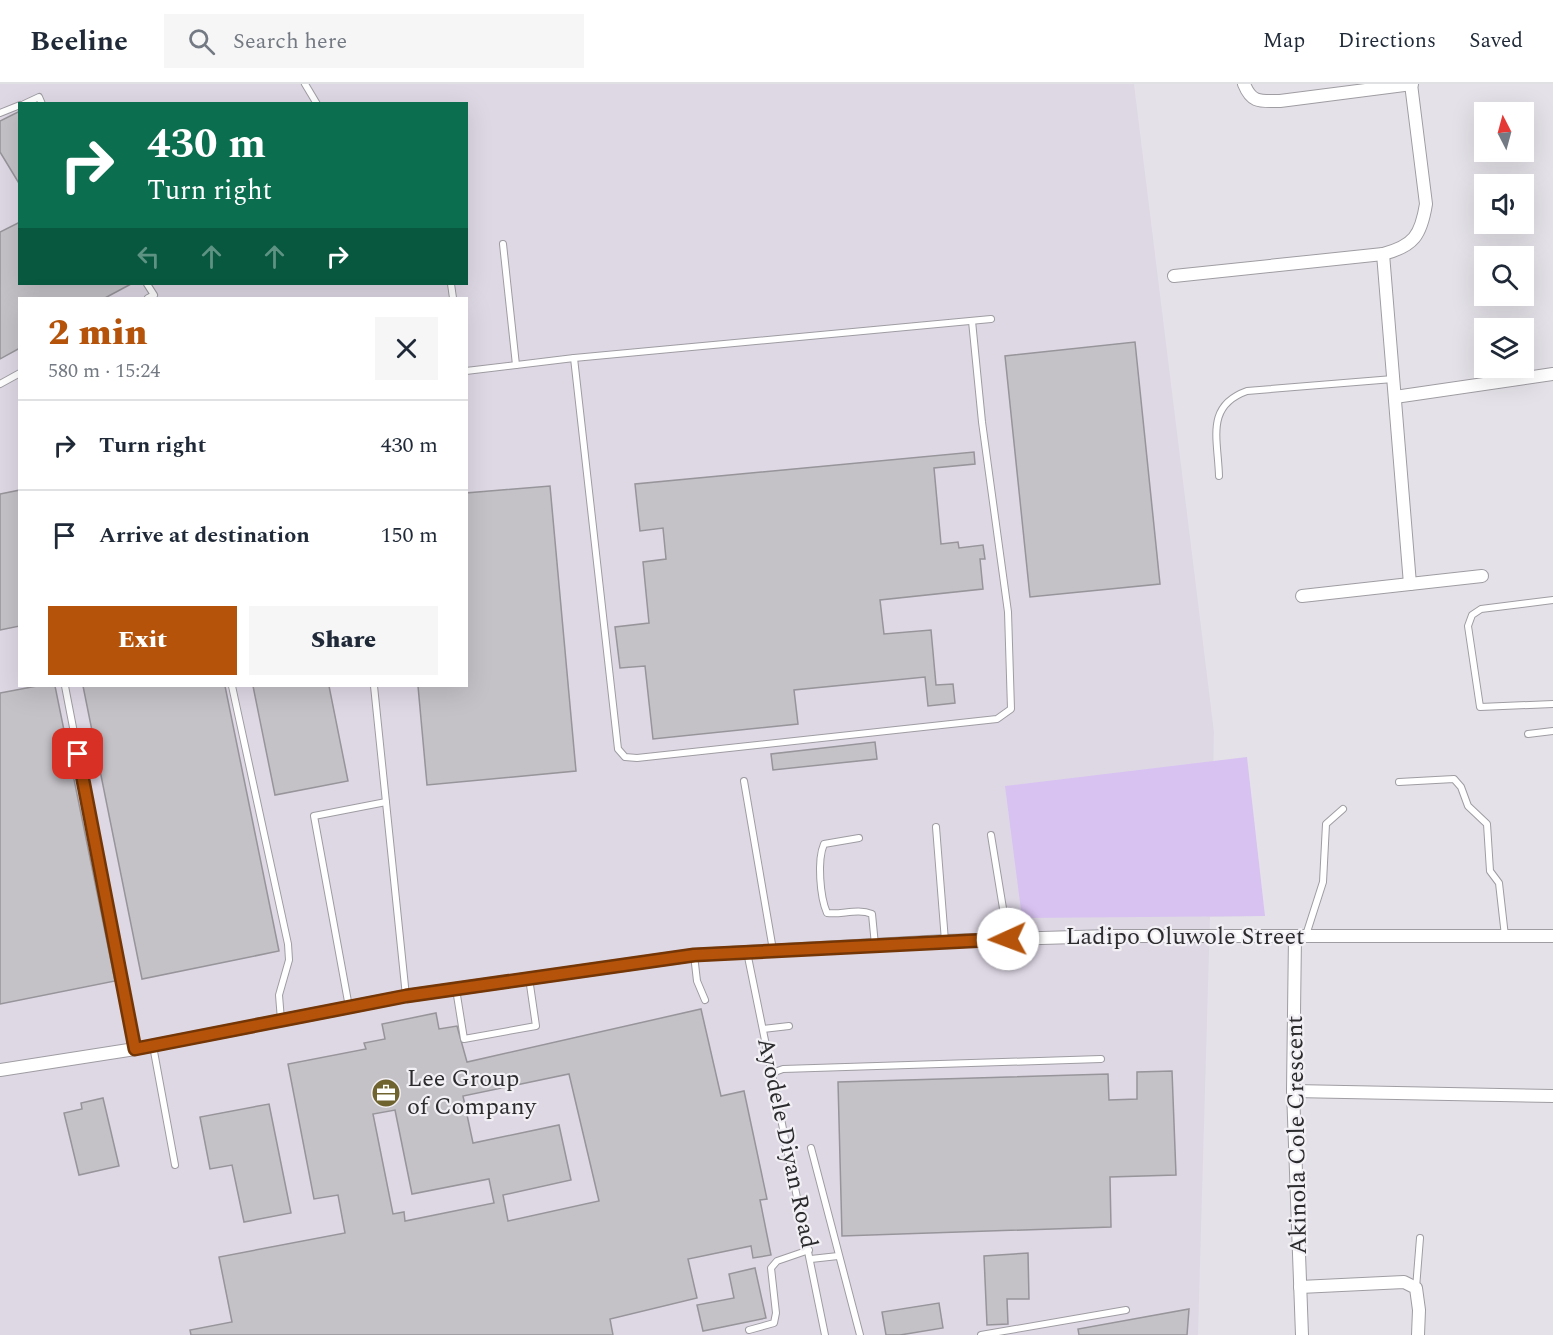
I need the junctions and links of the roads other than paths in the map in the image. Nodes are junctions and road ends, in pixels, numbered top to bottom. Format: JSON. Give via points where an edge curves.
{"nodes":[{"id":1,"x":305,"y":84,"type":"edge"},
{"id":2,"x":1244,"y":84,"type":"edge"},
{"id":3,"x":1411,"y":84,"type":"edge"},
{"id":4,"x":28,"y":102,"type":"edge"},
{"id":5,"x":41,"y":102,"type":"edge"},
{"id":6,"x":316,"y":102,"type":"edge"},
{"id":7,"x":18,"y":106,"type":"edge"},
{"id":8,"x":0,"y":113,"type":"edge"},
{"id":9,"x":503,"y":244,"type":"dead end"},
{"id":10,"x":1383,"y":254,"type":"junction"},
{"id":11,"x":1174,"y":276,"type":"dead end"},
{"id":12,"x":148,"y":285,"type":"edge"},
{"id":13,"x":150,"y":297,"type":"edge"},
{"id":14,"x":991,"y":320,"type":"dead end"},
{"id":15,"x":972,"y":321,"type":"junction"},
{"id":16,"x":573,"y":358,"type":"junction"},
{"id":17,"x":516,"y":365,"type":"junction"},
{"id":18,"x":468,"y":371,"type":"edge"},
{"id":19,"x":18,"y":374,"type":"edge"},
{"id":20,"x":1553,"y":374,"type":"edge"},
{"id":21,"x":1393,"y":380,"type":"junction"},
{"id":22,"x":0,"y":384,"type":"edge"},
{"id":23,"x":1395,"y":397,"type":"junction"},
{"id":24,"x":1220,"y":476,"type":"dead end"},
{"id":25,"x":1482,"y":576,"type":"dead end"},
{"id":26,"x":1410,"y":584,"type":"junction"},
{"id":27,"x":1302,"y":596,"type":"dead end"},
{"id":28,"x":1553,"y":600,"type":"edge"},
{"id":29,"x":65,"y":687,"type":"edge"},
{"id":30,"x":232,"y":687,"type":"edge"},
{"id":31,"x":374,"y":687,"type":"edge"},
{"id":32,"x":1553,"y":704,"type":"edge"},
{"id":33,"x":1553,"y":731,"type":"edge"},
{"id":34,"x":1528,"y":734,"type":"dead end"},
{"id":35,"x":744,"y":781,"type":"dead end"},
{"id":36,"x":1399,"y":782,"type":"dead end"},
{"id":37,"x":386,"y":802,"type":"junction"},
{"id":38,"x":1343,"y":809,"type":"dead end"},
{"id":39,"x":936,"y":827,"type":"dead end"},
{"id":40,"x":991,"y":835,"type":"dead end"},
{"id":41,"x":859,"y":838,"type":"dead end"},
{"id":42,"x":1300,"y":936,"type":"junction"},
{"id":43,"x":1505,"y":936,"type":"junction"},
{"id":44,"x":1553,"y":936,"type":"edge"},
{"id":45,"x":1008,"y":939,"type":"junction"},
{"id":46,"x":945,"y":941,"type":"junction"},
{"id":47,"x":875,"y":945,"type":"junction"},
{"id":48,"x":773,"y":950,"type":"junction"},
{"id":49,"x":747,"y":952,"type":"junction"},
{"id":50,"x":694,"y":955,"type":"junction"},
{"id":51,"x":529,"y":978,"type":"junction"},
{"id":52,"x":456,"y":989,"type":"junction"},
{"id":53,"x":406,"y":996,"type":"junction"},
{"id":54,"x":705,"y":1000,"type":"dead end"},
{"id":55,"x":348,"y":1007,"type":"junction"},
{"id":56,"x":281,"y":1020,"type":"junction"},
{"id":57,"x":789,"y":1026,"type":"dead end"},
{"id":58,"x":763,"y":1029,"type":"junction"},
{"id":59,"x":153,"y":1045,"type":"junction"},
{"id":60,"x":135,"y":1049,"type":"junction"},
{"id":61,"x":1101,"y":1059,"type":"dead end"},
{"id":62,"x":0,"y":1070,"type":"edge"},
{"id":63,"x":772,"y":1073,"type":"junction"},
{"id":64,"x":1293,"y":1091,"type":"junction"},
{"id":65,"x":1553,"y":1096,"type":"edge"},
{"id":66,"x":811,"y":1148,"type":"dead end"},
{"id":67,"x":175,"y":1165,"type":"dead end"},
{"id":68,"x":1420,"y":1238,"type":"dead end"},
{"id":69,"x":809,"y":1250,"type":"junction"},
{"id":70,"x":838,"y":1256,"type":"junction"},
{"id":71,"x":811,"y":1259,"type":"junction"},
{"id":72,"x":1300,"y":1287,"type":"junction"},
{"id":73,"x":1416,"y":1288,"type":"junction"},
{"id":74,"x":1126,"y":1310,"type":"dead end"},
{"id":75,"x":748,"y":1330,"type":"dead end"},
{"id":76,"x":825,"y":1335,"type":"edge"},
{"id":77,"x":860,"y":1335,"type":"edge"},
{"id":78,"x":981,"y":1335,"type":"edge"},
{"id":79,"x":1302,"y":1335,"type":"edge"},
{"id":80,"x":1418,"y":1335,"type":"edge"}],
"edges":[{"from":1,"to":6,"type":"lane"},
{"from":2,"to":3,"type":"street","via":[[1249,96],[1259,101],[1280,101]]},
{"from":3,"to":10,"type":"street","via":[[1426,204],[1423,223],[1415,239],[1399,250]]},
{"from":4,"to":5,"type":"lane","via":[[39,97]]},
{"from":7,"to":8,"type":"lane"},
{"from":9,"to":17,"type":"lane"},
{"from":10,"to":11,"type":"street"},
{"from":10,"to":21,"type":"street"},
{"from":12,"to":13,"type":"lane","via":[[154,295]]},
{"from":14,"to":15,"type":"lane"},
{"from":15,"to":16,"type":"lane"},
{"from":15,"to":16,"type":"lane","via":[[1008,612],[1011,709],[997,719],[637,759],[625,757],[618,749]]},
{"from":16,"to":17,"type":"lane"},
{"from":17,"to":18,"type":"lane"},
{"from":19,"to":22,"type":"lane"},
{"from":20,"to":23,"type":"street"},
{"from":21,"to":23,"type":"street"},
{"from":21,"to":24,"type":"lane","via":[[1247,391],[1232,396],[1216,420]]},
{"from":23,"to":26,"type":"street"},
{"from":25,"to":26,"type":"street"},
{"from":26,"to":27,"type":"street"},
{"from":28,"to":32,"type":"lane","via":[[1481,609],[1472,615],[1468,626],[1480,708]]},
{"from":29,"to":60,"type":"lane"},
{"from":30,"to":56,"type":"lane","via":[[288,944],[289,960],[279,995]]},
{"from":31,"to":37,"type":"lane"},
{"from":33,"to":34,"type":"lane"},
{"from":35,"to":48,"type":"lane"},
{"from":36,"to":43,"type":"lane","via":[[1454,779],[1468,806],[1487,824],[1490,871],[1499,883]]},
{"from":37,"to":53,"type":"lane"},
{"from":37,"to":55,"type":"lane","via":[[314,816]]},
{"from":38,"to":42,"type":"lane","via":[[1326,824],[1323,882]]},
{"from":39,"to":46,"type":"lane"},
{"from":40,"to":45,"type":"lane"},
{"from":41,"to":47,"type":"lane","via":[[824,844],[820,852],[822,901],[827,913],[863,910],[872,914]]},
{"from":42,"to":43,"type":"street","name":"Ladipo Oluwole Street"},
{"from":42,"to":45,"type":"street","name":"Ladipo Oluwole Street"},
{"from":42,"to":64,"type":"street","name":"Akinola Cole Crescent"},
{"from":43,"to":44,"type":"street","name":"Ladipo Oluwole Street"},
{"from":45,"to":46,"type":"street","name":"Ladipo Oluwole Street"},
{"from":46,"to":47,"type":"street","name":"Ladipo Oluwole Street"},
{"from":47,"to":48,"type":"street","name":"Ladipo Oluwole Street"},
{"from":48,"to":49,"type":"street","name":"Ladipo Oluwole Street"},
{"from":49,"to":50,"type":"street","name":"Ladipo Oluwole Street"},
{"from":49,"to":58,"type":"lane","name":"Ayodele Diyan Road"},
{"from":50,"to":51,"type":"street","name":"Ladipo Oluwole Street"},
{"from":50,"to":54,"type":"lane","via":[[697,981]]},
{"from":51,"to":52,"type":"street","name":"Ladipo Oluwole Street"},
{"from":51,"to":52,"type":"lane","via":[[536,1026],[464,1039]]},
{"from":52,"to":53,"type":"street","name":"Ladipo Oluwole Street"},
{"from":53,"to":55,"type":"street","name":"Ladipo Oluwole Street"},
{"from":55,"to":56,"type":"street","name":"Ladipo Oluwole Street"},
{"from":56,"to":59,"type":"street","name":"Ladipo Oluwole Street"},
{"from":57,"to":58,"type":"lane"},
{"from":58,"to":63,"type":"lane","name":"Ayodele Diyan Road"},
{"from":59,"to":60,"type":"street","name":"Ladipo Oluwole Street"},
{"from":59,"to":67,"type":"lane"},
{"from":60,"to":62,"type":"street","name":"Ladipo Oluwole Street"},
{"from":61,"to":63,"type":"lane"},
{"from":63,"to":69,"type":"lane","name":"Ayodele Diyan Road"},
{"from":64,"to":65,"type":"street"},
{"from":64,"to":72,"type":"street","name":"Akinola Cole Crescent"},
{"from":66,"to":70,"type":"lane"},
{"from":68,"to":73,"type":"lane"},
{"from":69,"to":71,"type":"lane","name":"Ayodele Diyan Road"},
{"from":69,"to":75,"type":"lane","via":[[777,1261],[771,1268],[774,1323]]},
{"from":70,"to":71,"type":"lane"},
{"from":70,"to":77,"type":"lane"},
{"from":71,"to":76,"type":"lane","name":"Ayodele Diyan Road"},
{"from":72,"to":73,"type":"street","via":[[1404,1282]]},
{"from":72,"to":79,"type":"street","name":"Akinola Cole Crescent"},
{"from":73,"to":80,"type":"street"},
{"from":74,"to":78,"type":"lane"}]}
